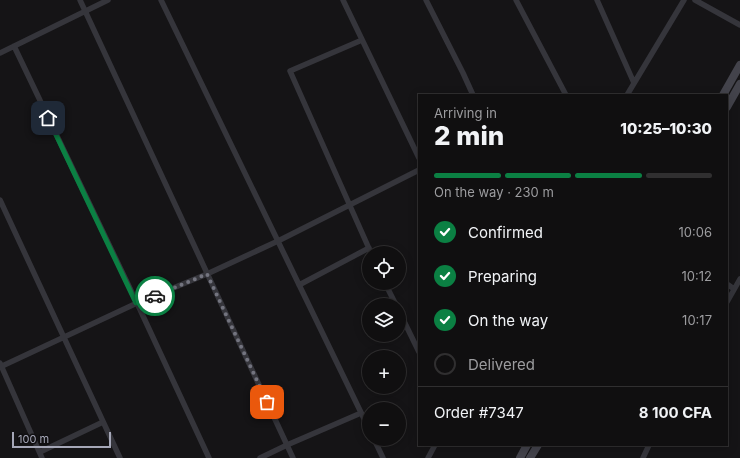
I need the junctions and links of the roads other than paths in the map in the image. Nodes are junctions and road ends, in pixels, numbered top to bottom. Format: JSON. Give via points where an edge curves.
{"nodes":[{"id":1,"x":80,"y":0,"type":"edge"},
{"id":2,"x":108,"y":0,"type":"edge"},
{"id":3,"x":161,"y":0,"type":"edge"},
{"id":4,"x":343,"y":0,"type":"edge"},
{"id":5,"x":426,"y":0,"type":"edge"},
{"id":6,"x":516,"y":0,"type":"edge"},
{"id":7,"x":597,"y":0,"type":"edge"},
{"id":8,"x":684,"y":0,"type":"edge"},
{"id":9,"x":695,"y":0,"type":"edge"},
{"id":10,"x":85,"y":11,"type":"junction"},
{"id":11,"x":740,"y":25,"type":"edge"},
{"id":12,"x":362,"y":40,"type":"junction"},
{"id":13,"x":14,"y":46,"type":"junction"},
{"id":14,"x":0,"y":53,"type":"edge"},
{"id":15,"x":740,"y":65,"type":"edge"},
{"id":16,"x":634,"y":83,"type":"junction"},
{"id":17,"x":740,"y":84,"type":"edge"},
{"id":18,"x":473,"y":94,"type":"edge"},
{"id":19,"x":565,"y":94,"type":"edge"},
{"id":20,"x":628,"y":94,"type":"edge"},
{"id":21,"x":724,"y":94,"type":"edge"},
{"id":22,"x":728,"y":105,"type":"edge"},
{"id":23,"x":418,"y":156,"type":"edge"},
{"id":24,"x":418,"y":171,"type":"edge"},
{"id":25,"x":0,"y":200,"type":"edge"},
{"id":26,"x":350,"y":205,"type":"junction"},
{"id":27,"x":278,"y":241,"type":"junction"},
{"id":28,"x":368,"y":246,"type":"edge"},
{"id":29,"x":362,"y":255,"type":"edge"},
{"id":30,"x":207,"y":274,"type":"junction"},
{"id":31,"x":740,"y":279,"type":"edge"},
{"id":32,"x":299,"y":285,"type":"junction"},
{"id":33,"x":728,"y":285,"type":"edge"},
{"id":34,"x":734,"y":289,"type":"junction"},
{"id":35,"x":728,"y":300,"type":"edge"},
{"id":36,"x":136,"y":303,"type":"junction"},
{"id":37,"x":406,"y":325,"type":"edge"},
{"id":38,"x":64,"y":337,"type":"junction"},
{"id":39,"x":418,"y":350,"type":"edge"},
{"id":40,"x":1,"y":365,"type":"edge"},
{"id":41,"x":361,"y":413,"type":"joint"},
{"id":42,"x":103,"y":422,"type":"junction"},
{"id":43,"x":286,"y":445,"type":"junction"},
{"id":44,"x":377,"y":446,"type":"edge"},
{"id":45,"x":434,"y":446,"type":"edge"},
{"id":46,"x":526,"y":446,"type":"edge"},
{"id":47,"x":537,"y":446,"type":"edge"},
{"id":48,"x":649,"y":446,"type":"edge"},
{"id":49,"x":40,"y":452,"type":"junction"},
{"id":50,"x":42,"y":458,"type":"edge"},
{"id":51,"x":120,"y":458,"type":"edge"},
{"id":52,"x":209,"y":458,"type":"edge"},
{"id":53,"x":260,"y":458,"type":"edge"},
{"id":54,"x":293,"y":458,"type":"edge"},
{"id":55,"x":383,"y":458,"type":"edge"},
{"id":56,"x":428,"y":458,"type":"edge"},
{"id":57,"x":520,"y":458,"type":"edge"},
{"id":58,"x":530,"y":458,"type":"edge"},
{"id":59,"x":643,"y":458,"type":"edge"}],
"edges":[{"from":1,"to":10,"type":"street"},
{"from":2,"to":10,"type":"street"},
{"from":3,"to":27,"type":"street"},
{"from":4,"to":12,"type":"street"},
{"from":5,"to":18,"type":"street"},
{"from":6,"to":19,"type":"street"},
{"from":7,"to":16,"type":"street"},
{"from":8,"to":16,"type":"street"},
{"from":9,"to":11,"type":"street"},
{"from":10,"to":13,"type":"street"},
{"from":10,"to":30,"type":"street"},
{"from":12,"to":23,"type":"street"},
{"from":12,"to":26,"type":"street","via":[[290,71]]},
{"from":13,"to":14,"type":"street"},
{"from":13,"to":36,"type":"street"},
{"from":15,"to":21,"type":"main road"},
{"from":16,"to":20,"type":"street"},
{"from":17,"to":22,"type":"main road"},
{"from":24,"to":26,"type":"street"},
{"from":25,"to":38,"type":"street"},
{"from":26,"to":27,"type":"street"},
{"from":26,"to":28,"type":"street"},
{"from":27,"to":30,"type":"street"},
{"from":27,"to":32,"type":"street"},
{"from":29,"to":32,"type":"street"},
{"from":30,"to":36,"type":"street"},
{"from":30,"to":43,"type":"street"},
{"from":31,"to":34,"type":"street"},
{"from":32,"to":41,"type":"street"},
{"from":33,"to":34,"type":"street"},
{"from":34,"to":35,"type":"street"},
{"from":36,"to":38,"type":"street"},
{"from":36,"to":52,"type":"street"},
{"from":37,"to":39,"type":"street"},
{"from":38,"to":40,"type":"street"},
{"from":38,"to":42,"type":"street"},
{"from":40,"to":49,"type":"street"},
{"from":41,"to":43,"type":"street"},
{"from":42,"to":49,"type":"street"},
{"from":42,"to":51,"type":"street"},
{"from":43,"to":53,"type":"street"},
{"from":43,"to":54,"type":"street"},
{"from":44,"to":55,"type":"street"},
{"from":45,"to":56,"type":"street"},
{"from":46,"to":57,"type":"main road"},
{"from":47,"to":58,"type":"main road"},
{"from":48,"to":59,"type":"street"},
{"from":49,"to":50,"type":"street"}]}
